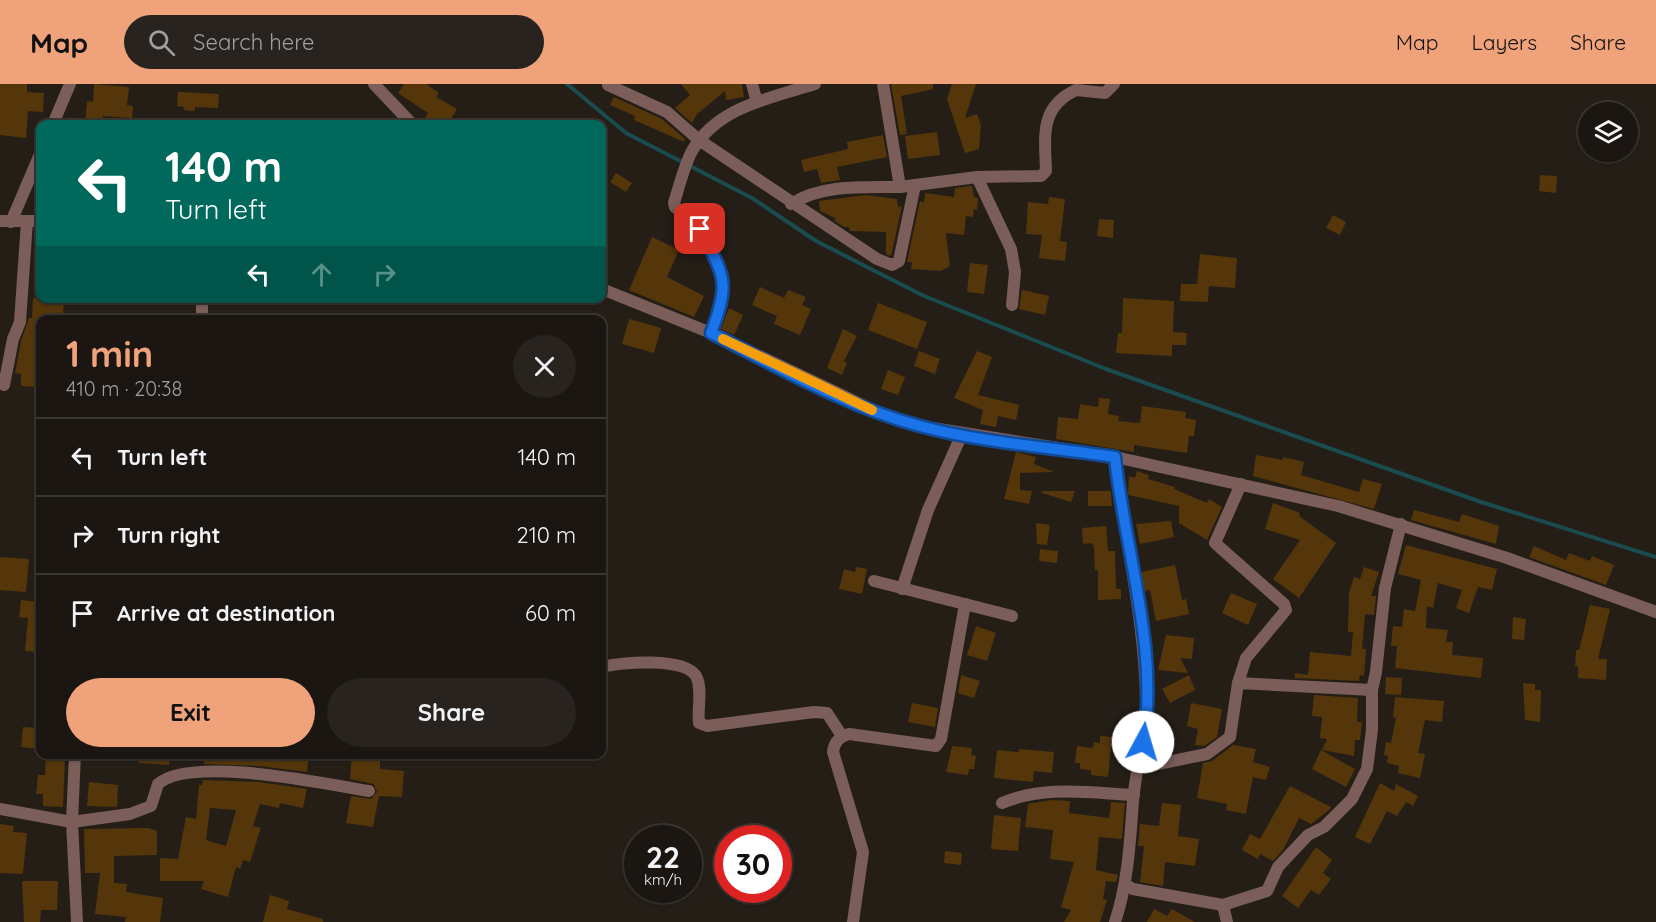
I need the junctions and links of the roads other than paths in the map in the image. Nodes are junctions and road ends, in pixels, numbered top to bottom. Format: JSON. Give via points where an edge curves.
{"nodes":[{"id":1,"x":70,"y":84,"type":"edge"},
{"id":2,"x":374,"y":84,"type":"edge"},
{"id":3,"x":752,"y":84,"type":"edge"},
{"id":4,"x":815,"y":84,"type":"edge"},
{"id":5,"x":883,"y":84,"type":"edge"},
{"id":6,"x":1114,"y":84,"type":"edge"},
{"id":7,"x":608,"y":85,"type":"edge"},
{"id":8,"x":757,"y":102,"type":"junction"},
{"id":9,"x":55,"y":120,"type":"edge"},
{"id":10,"x":408,"y":120,"type":"edge"},
{"id":11,"x":699,"y":140,"type":"junction"},
{"id":12,"x":36,"y":162,"type":"edge"},
{"id":13,"x":977,"y":177,"type":"junction"},
{"id":14,"x":900,"y":182,"type":"junction"},
{"id":15,"x":915,"y":185,"type":"junction"},
{"id":16,"x":786,"y":200,"type":"junction"},
{"id":17,"x":6,"y":221,"type":"edge"},
{"id":18,"x":36,"y":224,"type":"edge"},
{"id":19,"x":27,"y":232,"type":"junction"},
{"id":20,"x":606,"y":291,"type":"edge"},
{"id":21,"x":1012,"y":305,"type":"dead end"},
{"id":22,"x":711,"y":333,"type":"junction"},
{"id":23,"x":4,"y":385,"type":"dead end"},
{"id":24,"x":962,"y":434,"type":"junction"},
{"id":25,"x":1115,"y":457,"type":"junction"},
{"id":26,"x":1241,"y":484,"type":"junction"},
{"id":27,"x":1401,"y":524,"type":"junction"},
{"id":28,"x":874,"y":581,"type":"dead end"},
{"id":29,"x":902,"y":589,"type":"junction"},
{"id":30,"x":965,"y":604,"type":"junction"},
{"id":31,"x":1656,"y":612,"type":"edge"},
{"id":32,"x":1012,"y":615,"type":"dead end"},
{"id":33,"x":606,"y":666,"type":"edge"},
{"id":34,"x":1238,"y":683,"type":"junction"},
{"id":35,"x":1372,"y":690,"type":"junction"},
{"id":36,"x":842,"y":736,"type":"junction"},
{"id":37,"x":75,"y":759,"type":"edge"},
{"id":38,"x":1138,"y":768,"type":"junction"},
{"id":39,"x":369,"y":791,"type":"dead end"},
{"id":40,"x":1134,"y":795,"type":"junction"},
{"id":41,"x":1002,"y":803,"type":"dead end"},
{"id":42,"x":0,"y":808,"type":"edge"},
{"id":43,"x":72,"y":822,"type":"junction"},
{"id":44,"x":1126,"y":885,"type":"junction"},
{"id":45,"x":1223,"y":905,"type":"junction"},
{"id":46,"x":77,"y":922,"type":"edge"},
{"id":47,"x":853,"y":922,"type":"edge"},
{"id":48,"x":1115,"y":922,"type":"edge"},
{"id":49,"x":1227,"y":922,"type":"edge"}],
"edges":[{"from":1,"to":9,"type":"street"},
{"from":2,"to":10,"type":"street"},
{"from":3,"to":8,"type":"street"},
{"from":4,"to":8,"type":"street"},
{"from":5,"to":14,"type":"street"},
{"from":6,"to":13,"type":"street","via":[[1106,93],[1076,90],[1057,104],[1045,126],[1046,171],[1041,176]]},
{"from":7,"to":11,"type":"street","via":[[667,112]]},
{"from":8,"to":11,"type":"street","via":[[723,117]]},
{"from":11,"to":16,"type":"street"},
{"from":11,"to":22,"type":"street","via":[[691,153],[675,207],[696,222],[723,277],[720,309]]},
{"from":12,"to":17,"type":"street"},
{"from":13,"to":15,"type":"street"},
{"from":13,"to":21,"type":"street","via":[[1011,249],[1015,272]]},
{"from":14,"to":15,"type":"street"},
{"from":14,"to":16,"type":"street","via":[[822,191]]},
{"from":15,"to":16,"type":"street","via":[[898,261],[892,265]]},
{"from":17,"to":19,"type":"street"},
{"from":18,"to":19,"type":"street"},
{"from":19,"to":23,"type":"street","via":[[20,322]]},
{"from":20,"to":22,"type":"street"},
{"from":22,"to":24,"type":"street","via":[[875,411],[920,426]]},
{"from":24,"to":25,"type":"street"},
{"from":24,"to":29,"type":"street","via":[[928,510]]},
{"from":25,"to":26,"type":"street"},
{"from":25,"to":38,"type":"street","via":[[1145,660],[1145,728]]},
{"from":26,"to":27,"type":"street"},
{"from":26,"to":34,"type":"street","via":[[1215,543],[1286,610],[1246,658]]},
{"from":27,"to":31,"type":"street"},
{"from":27,"to":35,"type":"street","via":[[1385,588]]},
{"from":28,"to":29,"type":"street"},
{"from":29,"to":30,"type":"street"},
{"from":30,"to":32,"type":"street"},
{"from":30,"to":36,"type":"street","via":[[941,740],[936,746]]},
{"from":33,"to":36,"type":"street","via":[[643,662],[683,667],[695,675],[699,686],[699,723],[707,726],[814,712],[827,713]]},
{"from":34,"to":35,"type":"street"},
{"from":34,"to":38,"type":"street","via":[[1230,737],[1207,754]]},
{"from":35,"to":45,"type":"street","via":[[1367,769],[1352,799],[1324,827],[1308,835],[1278,867],[1268,891]]},
{"from":36,"to":47,"type":"street","via":[[833,752],[863,852]]},
{"from":37,"to":43,"type":"street"},
{"from":38,"to":40,"type":"street"},
{"from":39,"to":43,"type":"street","via":[[265,773],[174,775],[158,784],[147,810]]},
{"from":40,"to":41,"type":"street","via":[[1039,792]]},
{"from":40,"to":44,"type":"street"},
{"from":42,"to":43,"type":"street"},
{"from":43,"to":46,"type":"street"},
{"from":44,"to":45,"type":"street"},
{"from":44,"to":48,"type":"street"},
{"from":45,"to":49,"type":"street"}]}
